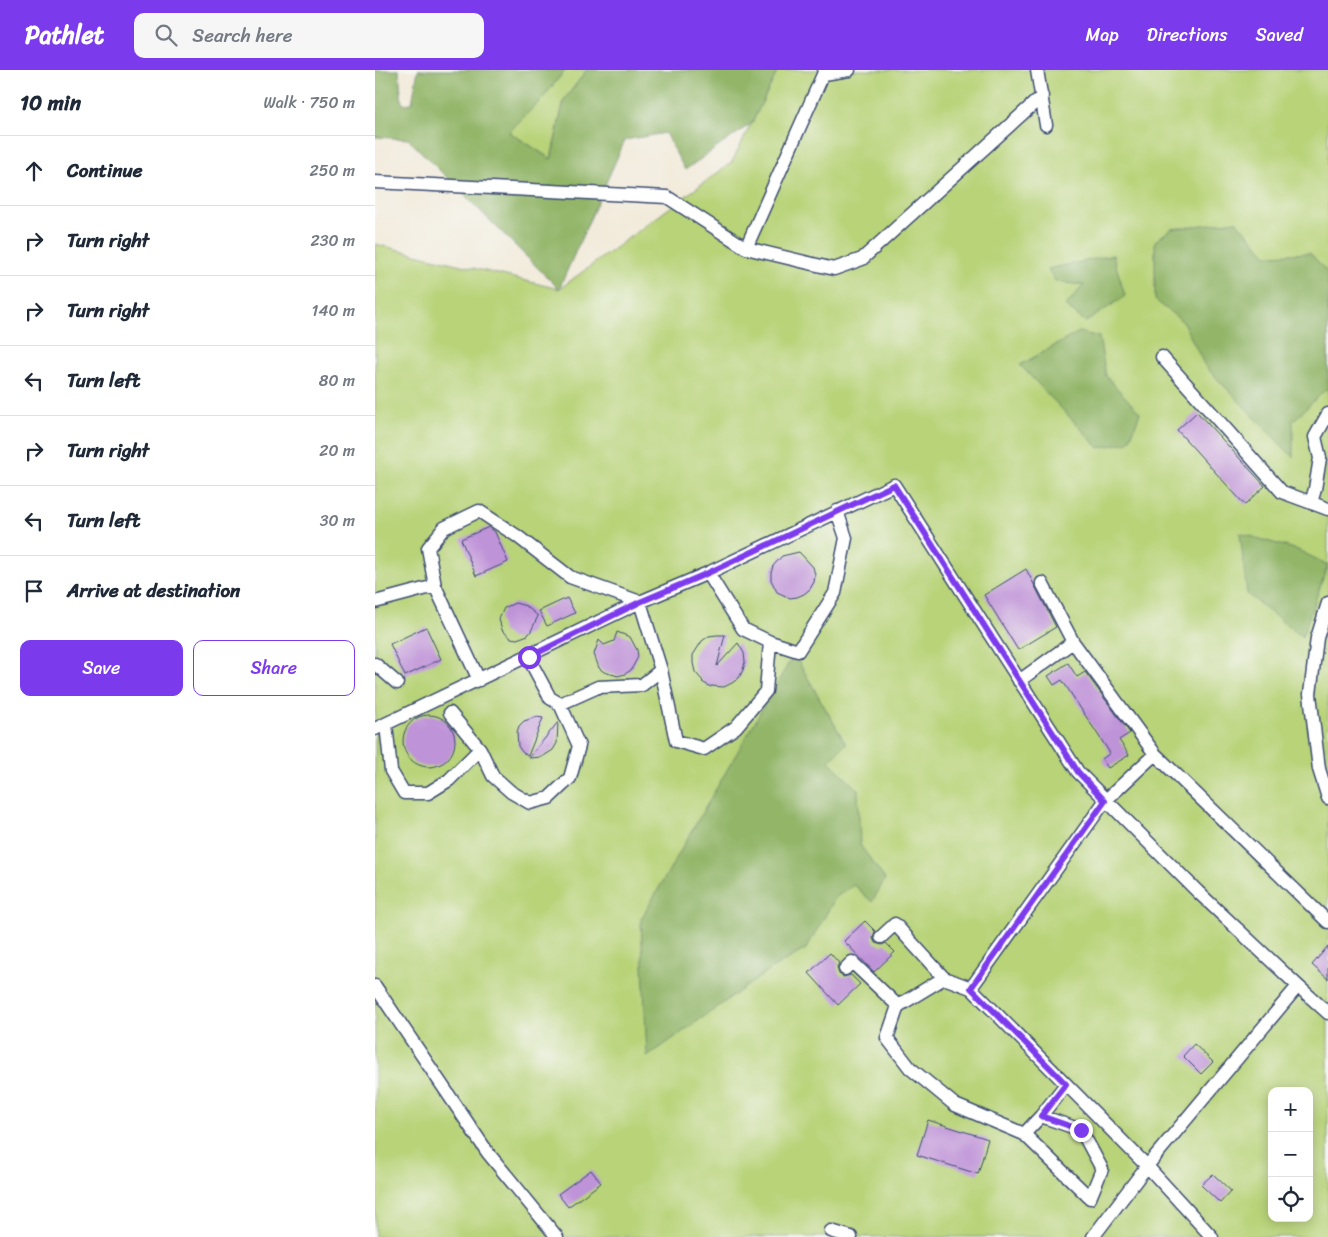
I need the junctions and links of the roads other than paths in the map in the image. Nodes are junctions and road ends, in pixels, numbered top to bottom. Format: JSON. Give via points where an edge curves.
{"nodes":[{"id":1,"x":849,"y":70,"type":"edge"},
{"id":2,"x":1037,"y":70,"type":"edge"},
{"id":3,"x":824,"y":72,"type":"edge"},
{"id":4,"x":1042,"y":96,"type":"junction"},
{"id":5,"x":1047,"y":125,"type":"dead end"},
{"id":6,"x":375,"y":182,"type":"edge"},
{"id":7,"x":746,"y":248,"type":"junction"},
{"id":8,"x":1162,"y":357,"type":"dead end"},
{"id":9,"x":1328,"y":414,"type":"edge"},
{"id":10,"x":1311,"y":503,"type":"junction"},
{"id":11,"x":1328,"y":509,"type":"edge"},
{"id":12,"x":837,"y":511,"type":"junction"},
{"id":13,"x":708,"y":573,"type":"junction"},
{"id":14,"x":1042,"y":583,"type":"dead end"},
{"id":15,"x":435,"y":586,"type":"junction"},
{"id":16,"x":375,"y":602,"type":"edge"},
{"id":17,"x":640,"y":602,"type":"junction"},
{"id":18,"x":1328,"y":603,"type":"edge"},
{"id":19,"x":770,"y":642,"type":"junction"},
{"id":20,"x":1073,"y":642,"type":"junction"},
{"id":21,"x":529,"y":657,"type":"junction"},
{"id":22,"x":375,"y":664,"type":"edge"},
{"id":23,"x":661,"y":670,"type":"junction"},
{"id":24,"x":479,"y":680,"type":"junction"},
{"id":25,"x":1019,"y":681,"type":"junction"},
{"id":26,"x":397,"y":684,"type":"dead end"},
{"id":27,"x":560,"y":704,"type":"junction"},
{"id":28,"x":450,"y":713,"type":"dead end"},
{"id":29,"x":381,"y":726,"type":"edge"},
{"id":30,"x":479,"y":749,"type":"junction"},
{"id":31,"x":1155,"y":754,"type":"junction"},
{"id":32,"x":1328,"y":798,"type":"edge"},
{"id":33,"x":1105,"y":801,"type":"junction"},
{"id":34,"x":1328,"y":922,"type":"edge"},
{"id":35,"x":881,"y":937,"type":"dead end"},
{"id":36,"x":845,"y":968,"type":"dead end"},
{"id":37,"x":944,"y":978,"type":"junction"},
{"id":38,"x":375,"y":986,"type":"edge"},
{"id":39,"x":1297,"y":986,"type":"junction"},
{"id":40,"x":971,"y":988,"type":"junction"},
{"id":41,"x":898,"y":1006,"type":"junction"},
{"id":42,"x":1328,"y":1013,"type":"edge"},
{"id":43,"x":1066,"y":1084,"type":"junction"},
{"id":44,"x":1041,"y":1116,"type":"junction"},
{"id":45,"x":1023,"y":1134,"type":"junction"},
{"id":46,"x":1147,"y":1166,"type":"junction"},
{"id":47,"x":831,"y":1231,"type":"dead end"},
{"id":48,"x":557,"y":1237,"type":"edge"},
{"id":49,"x":851,"y":1237,"type":"edge"},
{"id":50,"x":1093,"y":1237,"type":"edge"},
{"id":51,"x":1211,"y":1237,"type":"edge"}],
"edges":[{"from":1,"to":3,"type":"street"},
{"from":2,"to":4,"type":"street"},
{"from":3,"to":7,"type":"street"},
{"from":4,"to":5,"type":"street"},
{"from":4,"to":7,"type":"street","via":[[863,259],[834,269]]},
{"from":6,"to":7,"type":"street","via":[[667,197]]},
{"from":8,"to":10,"type":"street","via":[[1282,492]]},
{"from":9,"to":10,"type":"street","via":[[1315,436],[1320,458]]},
{"from":10,"to":11,"type":"street"},
{"from":12,"to":13,"type":"street"},
{"from":12,"to":19,"type":"street","via":[[846,538],[835,593],[798,651]]},
{"from":12,"to":25,"type":"street","via":[[894,485]]},
{"from":13,"to":17,"type":"street"},
{"from":13,"to":19,"type":"street","via":[[743,629]]},
{"from":14,"to":20,"type":"street"},
{"from":15,"to":16,"type":"street"},
{"from":15,"to":17,"type":"street","via":[[428,548],[444,528],[479,512],[517,536],[570,577]]},
{"from":15,"to":24,"type":"street"},
{"from":17,"to":21,"type":"street"},
{"from":17,"to":23,"type":"street"},
{"from":18,"to":32,"type":"street","via":[[1317,638],[1310,694],[1319,769]]},
{"from":19,"to":23,"type":"street","via":[[766,691],[736,727],[704,749],[676,741]]},
{"from":20,"to":25,"type":"street"},
{"from":20,"to":31,"type":"street"},
{"from":21,"to":24,"type":"street"},
{"from":21,"to":27,"type":"street","via":[[550,698]]},
{"from":22,"to":26,"type":"street"},
{"from":23,"to":27,"type":"street","via":[[641,686],[598,687]]},
{"from":24,"to":29,"type":"street"},
{"from":25,"to":33,"type":"street","via":[[1078,772]]},
{"from":27,"to":30,"type":"street","via":[[579,746],[569,778],[549,798],[530,803],[511,792],[493,776]]},
{"from":28,"to":30,"type":"street"},
{"from":29,"to":30,"type":"street","via":[[391,771],[405,793],[428,793],[449,780]]},
{"from":31,"to":33,"type":"street"},
{"from":31,"to":34,"type":"street"},
{"from":33,"to":39,"type":"street"},
{"from":33,"to":40,"type":"street"},
{"from":35,"to":37,"type":"street","via":[[895,924]]},
{"from":36,"to":41,"type":"street","via":[[852,962]]},
{"from":37,"to":40,"type":"street"},
{"from":37,"to":41,"type":"street"},
{"from":38,"to":48,"type":"street","via":[[488,1153]]},
{"from":39,"to":42,"type":"street"},
{"from":39,"to":46,"type":"street"},
{"from":40,"to":43,"type":"street"},
{"from":41,"to":45,"type":"street","via":[[887,1038],[910,1068],[955,1105]]},
{"from":43,"to":44,"type":"street"},
{"from":43,"to":46,"type":"street"},
{"from":44,"to":45,"type":"street"},
{"from":44,"to":45,"type":"street","via":[[1081,1130],[1102,1170],[1090,1198]]},
{"from":46,"to":50,"type":"street"},
{"from":46,"to":51,"type":"street"},
{"from":47,"to":49,"type":"street"}]}
